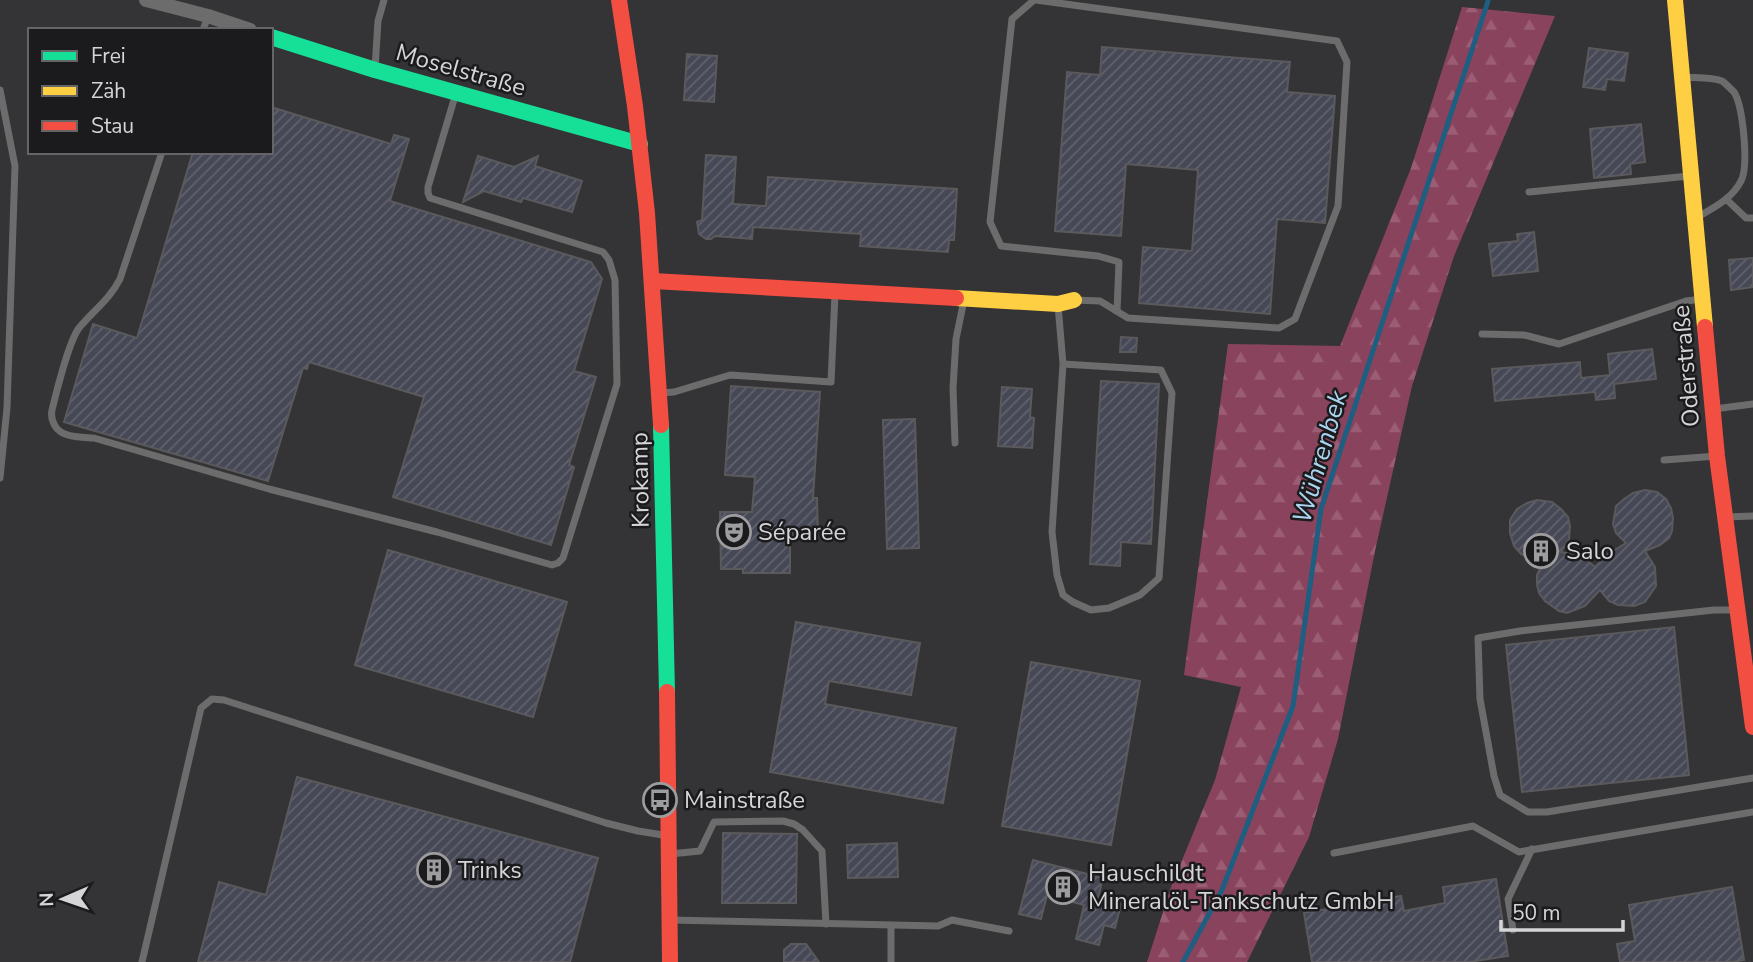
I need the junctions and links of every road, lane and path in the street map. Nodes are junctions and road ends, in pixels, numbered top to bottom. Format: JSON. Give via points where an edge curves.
{"nodes":[{"id":1,"x":146,"y":0,"type":"edge"},
{"id":2,"x":384,"y":0,"type":"edge"},
{"id":3,"x":619,"y":0,"type":"edge"},
{"id":4,"x":1035,"y":0,"type":"edge"},
{"id":5,"x":1675,"y":0,"type":"edge"},
{"id":6,"x":179,"y":4,"type":"edge"},
{"id":7,"x":205,"y":23,"type":"edge"},
{"id":8,"x":237,"y":28,"type":"edge"},
{"id":9,"x":273,"y":38,"type":"edge"},
{"id":10,"x":375,"y":70,"type":"junction"},
{"id":11,"x":1682,"y":77,"type":"junction"},
{"id":12,"x":0,"y":90,"type":"edge"},
{"id":13,"x":456,"y":93,"type":"junction"},
{"id":14,"x":640,"y":144,"type":"junction"},
{"id":15,"x":161,"y":154,"type":"edge"},
{"id":16,"x":1691,"y":175,"type":"junction"},
{"id":17,"x":1753,"y":178,"type":"edge"},
{"id":18,"x":1743,"y":179,"type":"junction"},
{"id":19,"x":1529,"y":192,"type":"dead end"},
{"id":20,"x":1726,"y":199,"type":"junction"},
{"id":21,"x":1695,"y":218,"type":"junction"},
{"id":22,"x":1753,"y":218,"type":"edge"},
{"id":23,"x":653,"y":281,"type":"junction"},
{"id":24,"x":835,"y":292,"type":"junction"},
{"id":25,"x":964,"y":299,"type":"junction"},
{"id":26,"x":1703,"y":299,"type":"junction"},
{"id":27,"x":1066,"y":302,"type":"junction"},
{"id":28,"x":1117,"y":312,"type":"junction"},
{"id":29,"x":1482,"y":334,"type":"dead end"},
{"id":30,"x":1063,"y":364,"type":"junction"},
{"id":31,"x":660,"y":393,"type":"junction"},
{"id":32,"x":1753,"y":404,"type":"edge"},
{"id":33,"x":1713,"y":409,"type":"junction"},
{"id":34,"x":955,"y":443,"type":"dead end"},
{"id":35,"x":1717,"y":456,"type":"junction"},
{"id":36,"x":1664,"y":460,"type":"dead end"},
{"id":37,"x":0,"y":478,"type":"edge"},
{"id":38,"x":1753,"y":516,"type":"edge"},
{"id":39,"x":1725,"y":517,"type":"junction"},
{"id":40,"x":1737,"y":610,"type":"junction"},
{"id":41,"x":1753,"y":727,"type":"edge"},
{"id":42,"x":1753,"y":778,"type":"edge"},
{"id":43,"x":1753,"y":812,"type":"edge"},
{"id":44,"x":669,"y":836,"type":"junction"},
{"id":45,"x":1532,"y":849,"type":"junction"},
{"id":46,"x":1334,"y":853,"type":"dead end"},
{"id":47,"x":669,"y":855,"type":"junction"},
{"id":48,"x":670,"y":920,"type":"junction"},
{"id":49,"x":825,"y":924,"type":"junction"},
{"id":50,"x":891,"y":926,"type":"junction"},
{"id":51,"x":1513,"y":930,"type":"dead end"},
{"id":52,"x":1009,"y":932,"type":"dead end"},
{"id":53,"x":142,"y":962,"type":"edge"},
{"id":54,"x":670,"y":962,"type":"edge"},
{"id":55,"x":891,"y":962,"type":"edge"}],
"edges":[{"from":1,"to":6,"type":"street"},
{"from":2,"to":10,"type":"lane"},
{"from":3,"to":14,"type":"street","name":"Krokamp"},
{"from":4,"to":28,"type":"lane","via":[[1012,19],[989,222],[1001,246],[1119,261]]},
{"from":4,"to":28,"type":"lane","via":[[1337,41],[1347,62],[1338,206],[1295,319],[1279,328],[1128,318]]},
{"from":5,"to":11,"type":"street","name":"Oderstraße"},
{"from":6,"to":7,"type":"street"},
{"from":7,"to":8,"type":"street"},
{"from":9,"to":10,"type":"street","name":"Moselstraße"},
{"from":10,"to":13,"type":"street","name":"Moselstraße"},
{"from":11,"to":16,"type":"street","name":"Oderstraße"},
{"from":11,"to":18,"type":"lane","via":[[1722,81],[1733,91],[1740,107],[1746,163]]},
{"from":12,"to":37,"type":"lane","via":[[15,166],[7,408]]},
{"from":13,"to":14,"type":"street","name":"Moselstraße"},
{"from":13,"to":15,"type":"lane","via":[[428,187],[430,198],[592,247],[610,260],[615,280],[614,399],[563,558],[552,565],[94,438],[66,435],[55,426],[52,413],[70,348],[79,329],[114,291]]},
{"from":14,"to":23,"type":"street","name":"Krokamp"},
{"from":16,"to":19,"type":"lane"},
{"from":16,"to":21,"type":"street","name":"Oderstraße"},
{"from":17,"to":18,"type":"lane"},
{"from":18,"to":20,"type":"lane"},
{"from":20,"to":21,"type":"lane"},
{"from":20,"to":22,"type":"lane","via":[[1746,218]]},
{"from":21,"to":26,"type":"street","name":"Oderstraße"},
{"from":23,"to":24,"type":"street"},
{"from":23,"to":31,"type":"street","name":"Krokamp"},
{"from":24,"to":25,"type":"street"},
{"from":24,"to":31,"type":"lane","via":[[831,382],[730,374]]},
{"from":25,"to":27,"type":"street"},
{"from":25,"to":34,"type":"lane","via":[[956,339]]},
{"from":26,"to":29,"type":"lane","via":[[1559,344],[1524,335]]},
{"from":26,"to":33,"type":"street","name":"Oderstraße"},
{"from":27,"to":28,"type":"lane","via":[[1100,301]]},
{"from":27,"to":30,"type":"lane"},
{"from":30,"to":30,"type":"lane","via":[[1052,532],[1057,575],[1063,595],[1073,602],[1091,610],[1109,608],[1140,595],[1158,578],[1172,393],[1161,370]]},
{"from":31,"to":44,"type":"street","name":"Krokamp"},
{"from":32,"to":33,"type":"lane"},
{"from":33,"to":35,"type":"street","name":"Oderstraße"},
{"from":35,"to":36,"type":"lane"},
{"from":35,"to":39,"type":"street","name":"Oderstraße"},
{"from":38,"to":39,"type":"lane"},
{"from":39,"to":40,"type":"street","name":"Oderstraße"},
{"from":40,"to":41,"type":"street","name":"Oderstraße"},
{"from":40,"to":42,"type":"lane","via":[[1478,638],[1480,699],[1500,795],[1528,812]]},
{"from":43,"to":45,"type":"lane"},
{"from":44,"to":47,"type":"street","name":"Krokamp"},
{"from":44,"to":53,"type":"lane","via":[[606,822],[212,699],[201,708]]},
{"from":45,"to":46,"type":"lane","via":[[1519,852],[1473,826]]},
{"from":45,"to":51,"type":"lane","via":[[1508,899]]},
{"from":47,"to":48,"type":"street","name":"Krokamp"},
{"from":47,"to":49,"type":"lane","via":[[700,850],[714,822],[794,824],[822,851]]},
{"from":48,"to":49,"type":"lane"},
{"from":48,"to":54,"type":"street","name":"Krokamp"},
{"from":49,"to":50,"type":"lane"},
{"from":50,"to":52,"type":"lane","via":[[938,926],[952,920]]},
{"from":50,"to":55,"type":"lane"}]}
